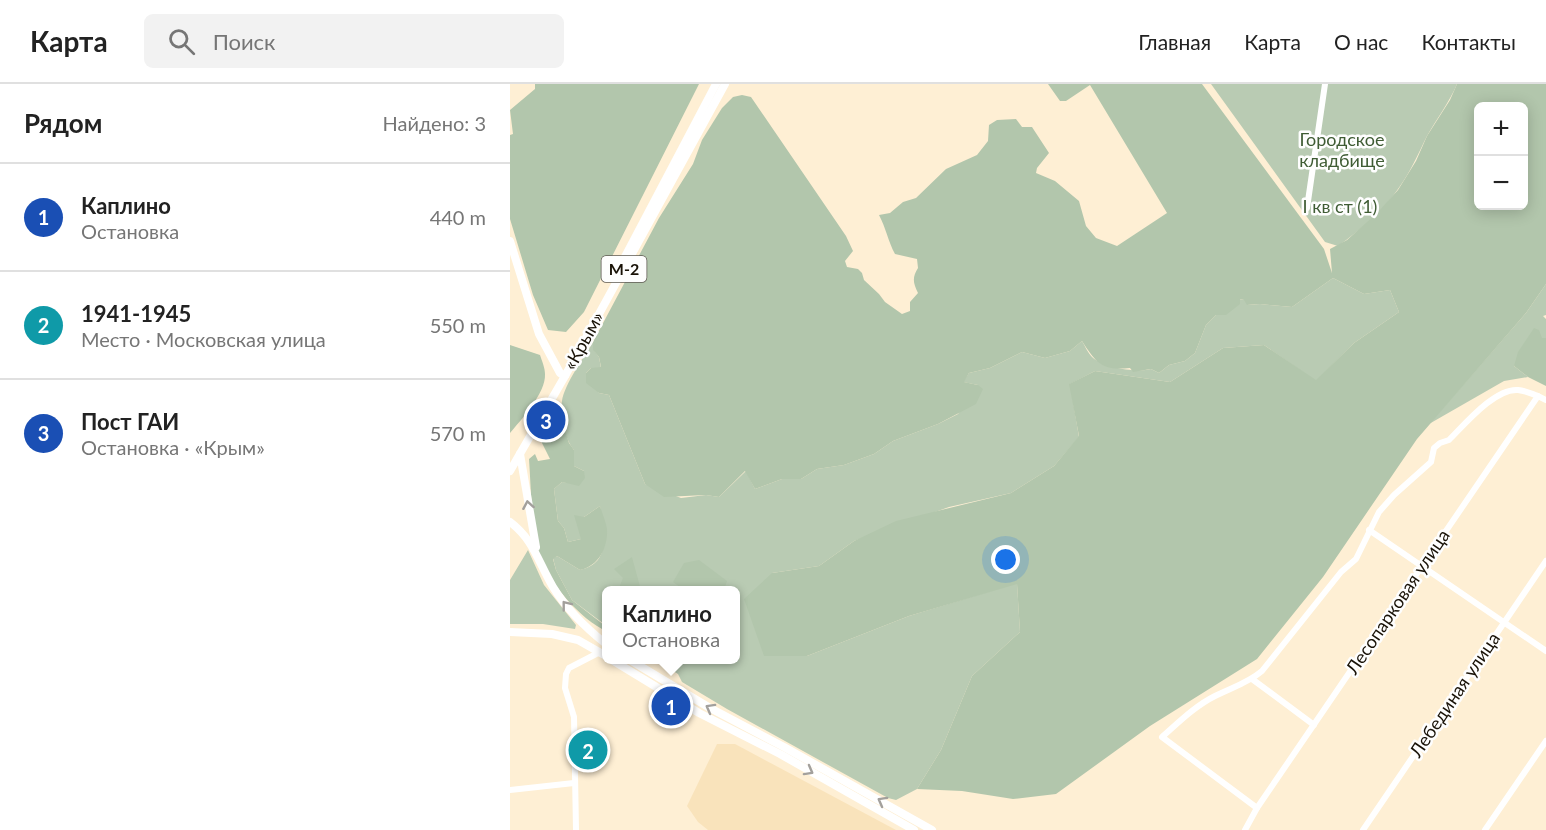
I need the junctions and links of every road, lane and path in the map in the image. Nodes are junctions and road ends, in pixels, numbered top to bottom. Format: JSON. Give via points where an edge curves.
{"nodes":[{"id":1,"x":716,"y":84,"type":"edge"},
{"id":2,"x":725,"y":84,"type":"edge"},
{"id":3,"x":1324,"y":84,"type":"edge"},
{"id":4,"x":1307,"y":208,"type":"dead end"},
{"id":5,"x":510,"y":241,"type":"edge"},
{"id":6,"x":563,"y":375,"type":"junction"},
{"id":7,"x":1538,"y":396,"type":"junction"},
{"id":8,"x":1546,"y":400,"type":"edge"},
{"id":9,"x":520,"y":453,"type":"junction"},
{"id":10,"x":510,"y":461,"type":"edge"},
{"id":11,"x":510,"y":471,"type":"edge"},
{"id":12,"x":510,"y":522,"type":"edge"},
{"id":13,"x":1369,"y":530,"type":"junction"},
{"id":14,"x":538,"y":557,"type":"junction"},
{"id":15,"x":1546,"y":561,"type":"edge"},
{"id":16,"x":1423,"y":566,"type":"junction"},
{"id":17,"x":1504,"y":622,"type":"junction"},
{"id":18,"x":510,"y":632,"type":"edge"},
{"id":19,"x":602,"y":641,"type":"edge"},
{"id":20,"x":1546,"y":651,"type":"edge"},
{"id":21,"x":602,"y":653,"type":"edge"},
{"id":22,"x":602,"y":654,"type":"edge"},
{"id":23,"x":619,"y":664,"type":"edge"},
{"id":24,"x":637,"y":664,"type":"edge"},
{"id":25,"x":1252,"y":679,"type":"junction"},
{"id":26,"x":1314,"y":725,"type":"junction"},
{"id":27,"x":1546,"y":741,"type":"edge"},
{"id":28,"x":782,"y":750,"type":"junction"},
{"id":29,"x":574,"y":783,"type":"junction"},
{"id":30,"x":510,"y":790,"type":"edge"},
{"id":31,"x":1257,"y":808,"type":"junction"},
{"id":32,"x":576,"y":830,"type":"edge"},
{"id":33,"x":914,"y":830,"type":"edge"},
{"id":34,"x":933,"y":830,"type":"edge"},
{"id":35,"x":1245,"y":830,"type":"edge"},
{"id":36,"x":1364,"y":830,"type":"edge"},
{"id":37,"x":1485,"y":830,"type":"edge"}],
"edges":[{"from":1,"to":6,"type":"main road","name":"«Крым»","number":"М-2"},
{"from":2,"to":6,"type":"main road","name":"«Крым»","number":"М-2"},
{"from":3,"to":4,"type":"street"},
{"from":5,"to":6,"type":"main road","via":[[539,334]]},
{"from":6,"to":9,"type":"main road","name":"«Крым»","number":"М-2"},
{"from":6,"to":10,"type":"main road","name":"«Крым»","number":"М-2"},
{"from":7,"to":8,"type":"street"},
{"from":7,"to":13,"type":"street","via":[[1519,390],[1496,397],[1449,440],[1434,448],[1431,462],[1394,495]]},
{"from":7,"to":16,"type":"street","name":"Лесопарковая улица"},
{"from":9,"to":11,"type":"main road","name":"«Крым»","number":"М-2"},
{"from":14,"to":9,"type":"main road","one_way":true},
{"from":12,"to":14,"type":"main road","via":[[523,532]]},
{"from":13,"to":16,"type":"street"},
{"from":13,"to":25,"type":"street","via":[[1356,559]]},
{"from":19,"to":14,"type":"main road","one_way":true,"via":[[568,609]]},
{"from":15,"to":17,"type":"street","name":"Лебединая улица"},
{"from":16,"to":17,"type":"street"},
{"from":16,"to":26,"type":"street","name":"Лесопарковая улица"},
{"from":17,"to":20,"type":"street"},
{"from":17,"to":36,"type":"street","name":"Лебединая улица"},
{"from":18,"to":21,"type":"main road","via":[[578,640]]},
{"from":22,"to":29,"type":"street","via":[[569,668],[566,674],[565,688],[574,717]]},
{"from":23,"to":28,"type":"main road","via":[[699,713]]},
{"from":28,"to":24,"type":"main road","one_way":true},
{"from":25,"to":26,"type":"street"},
{"from":25,"to":31,"type":"street","via":[[1214,696],[1162,737]]},
{"from":26,"to":31,"type":"street","name":"Лесопарковая улица"},
{"from":27,"to":37,"type":"street"},
{"from":28,"to":33,"type":"main road","one_way":true},
{"from":34,"to":28,"type":"main road","one_way":true},
{"from":29,"to":30,"type":"street"},
{"from":29,"to":32,"type":"street"},
{"from":31,"to":35,"type":"street","name":"Лесопарковая улица"}]}
